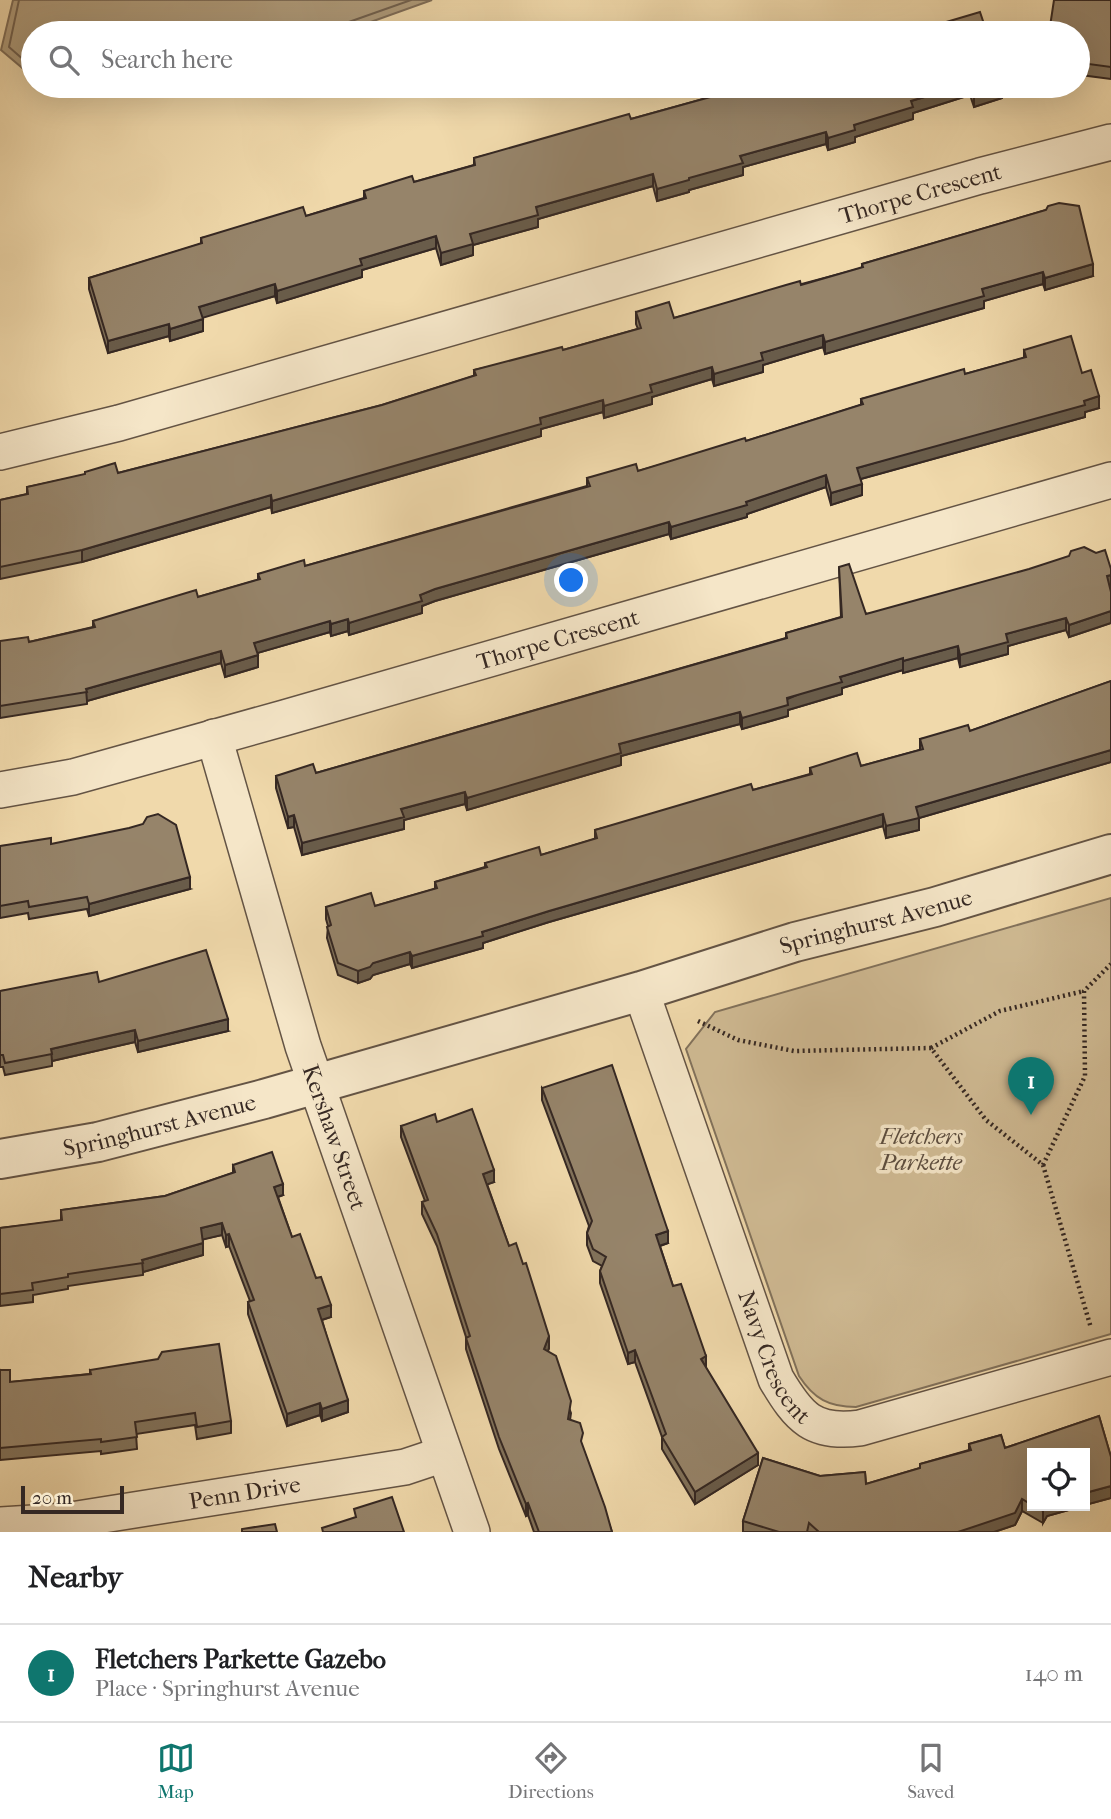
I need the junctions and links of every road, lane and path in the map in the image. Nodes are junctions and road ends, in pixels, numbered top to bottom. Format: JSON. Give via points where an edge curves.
{"nodes":[{"id":1,"x":1111,"y":142,"type":"edge"},
{"id":2,"x":0,"y":452,"type":"edge"},
{"id":3,"x":1111,"y":480,"type":"edge"},
{"id":4,"x":214,"y":737,"type":"junction"},
{"id":5,"x":0,"y":790,"type":"edge"},
{"id":6,"x":1111,"y":854,"type":"edge"},
{"id":7,"x":1111,"y":964,"type":"edge"},
{"id":8,"x":1084,"y":990,"type":"junction"},
{"id":9,"x":641,"y":991,"type":"junction"},
{"id":10,"x":698,"y":1021,"type":"dead end"},
{"id":11,"x":931,"y":1048,"type":"junction"},
{"id":12,"x":316,"y":1084,"type":"junction"},
{"id":13,"x":0,"y":1159,"type":"edge"},
{"id":14,"x":1043,"y":1165,"type":"junction"},
{"id":15,"x":1102,"y":1347,"type":"edge"},
{"id":16,"x":444,"y":1454,"type":"junction"},
{"id":17,"x":0,"y":1525,"type":"edge"},
{"id":18,"x":472,"y":1532,"type":"edge"}],
"edges":[{"from":1,"to":2,"type":"street","name":"Thorpe Crescent","via":[[119,424]]},
{"from":3,"to":4,"type":"street","name":"Thorpe Crescent"},
{"from":4,"to":5,"type":"street","name":"Thorpe Crescent","via":[[73,777]]},
{"from":4,"to":12,"type":"street","name":"Kershaw Street"},
{"from":6,"to":9,"type":"street","name":"Springhurst Avenue","via":[[795,942]]},
{"from":7,"to":8,"type":"path"},
{"from":8,"to":11,"type":"path","via":[[1000,1011]]},
{"from":8,"to":14,"type":"path","via":[[1085,1076]]},
{"from":9,"to":12,"type":"street"},
{"from":9,"to":15,"type":"street","name":"Navy Crescent","via":[[776,1379],[792,1407],[816,1426],[860,1429]]},
{"from":10,"to":11,"type":"path","via":[[738,1040],[794,1051]]},
{"from":11,"to":14,"type":"path","via":[[986,1120]]},
{"from":12,"to":13,"type":"street","name":"Springhurst Avenue","via":[[98,1143]]},
{"from":12,"to":16,"type":"street","name":"Kershaw Street"},
{"from":14,"to":15,"type":"path"},
{"from":16,"to":17,"type":"street","name":"Penn Drive","via":[[405,1467],[65,1521]]},
{"from":16,"to":18,"type":"street","name":"Kershaw Street"}]}
